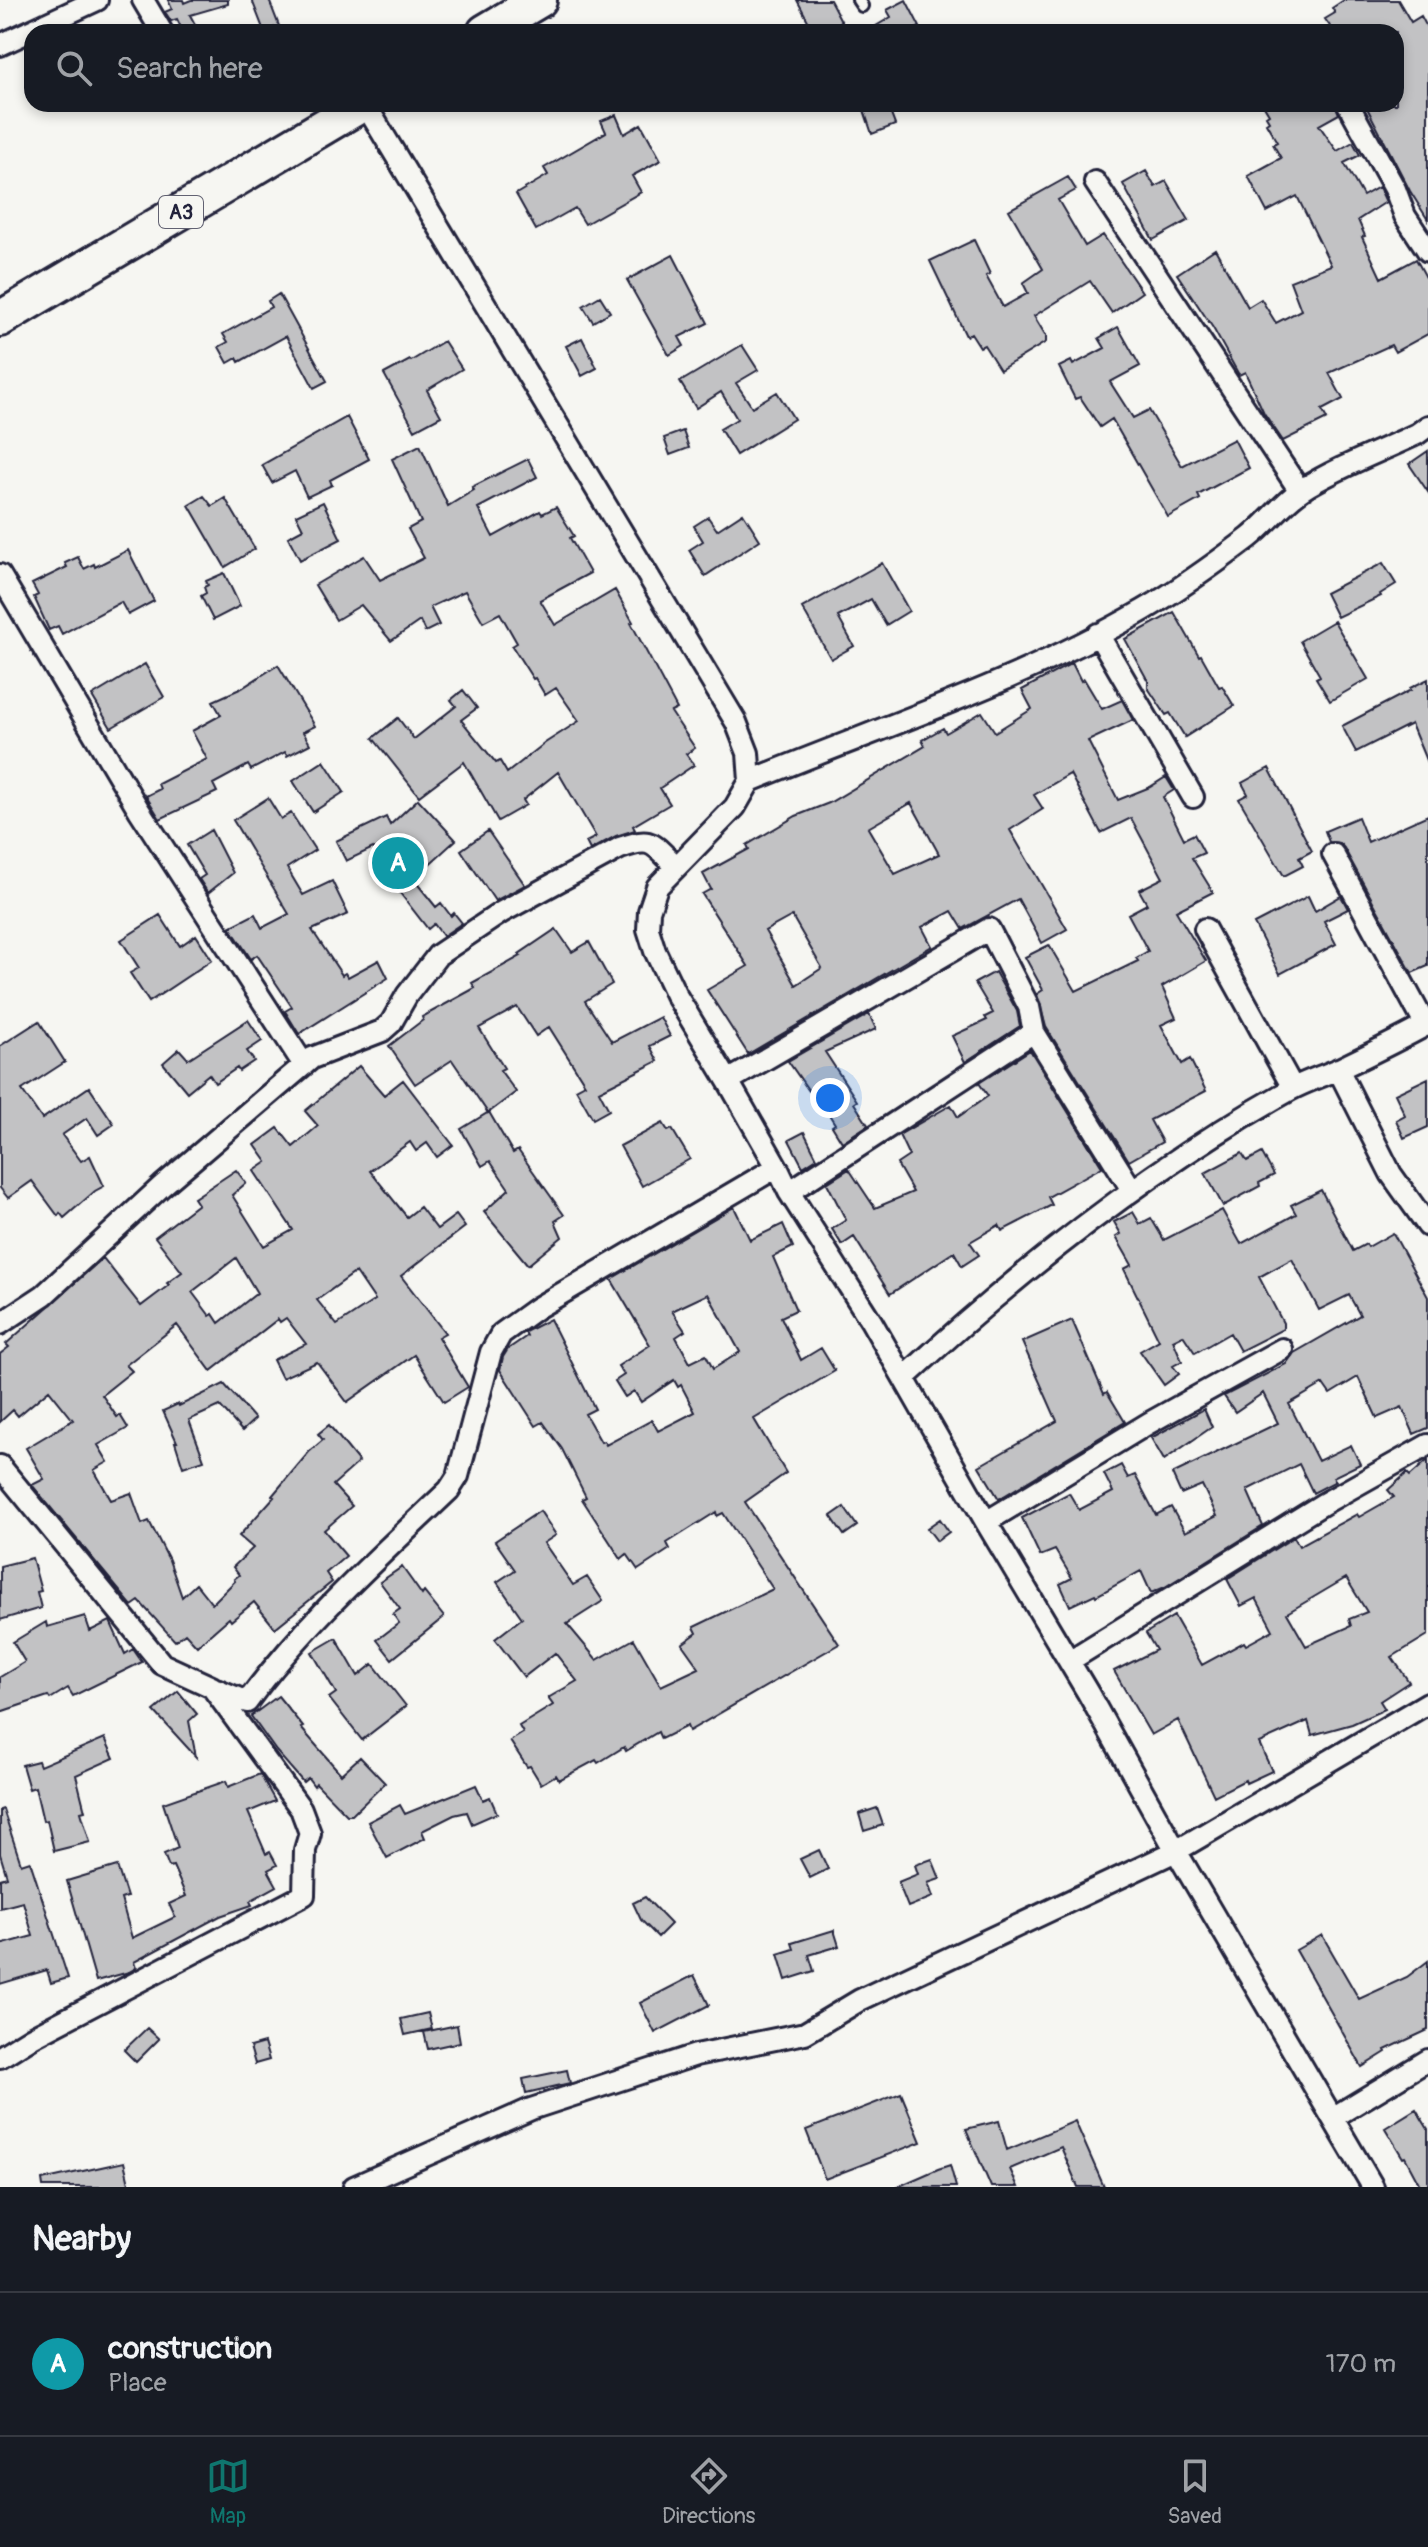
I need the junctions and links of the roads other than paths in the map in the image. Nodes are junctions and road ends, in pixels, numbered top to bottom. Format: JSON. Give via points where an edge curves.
{"nodes":[{"id":1,"x":97,"y":0,"type":"edge"},
{"id":2,"x":143,"y":0,"type":"edge"},
{"id":3,"x":539,"y":0,"type":"edge"},
{"id":4,"x":45,"y":24,"type":"edge"},
{"id":5,"x":157,"y":24,"type":"edge"},
{"id":6,"x":498,"y":24,"type":"edge"},
{"id":7,"x":24,"y":34,"type":"edge"},
{"id":8,"x":0,"y":45,"type":"edge"},
{"id":9,"x":349,"y":112,"type":"edge"},
{"id":10,"x":368,"y":112,"type":"edge"},
{"id":11,"x":1352,"y":112,"type":"edge"},
{"id":12,"x":1095,"y":182,"type":"dead end"},
{"id":13,"x":1428,"y":251,"type":"edge"},
{"id":14,"x":0,"y":319,"type":"edge"},
{"id":15,"x":1428,"y":426,"type":"edge"},
{"id":16,"x":1300,"y":491,"type":"junction"},
{"id":17,"x":0,"y":575,"type":"edge"},
{"id":18,"x":1098,"y":634,"type":"junction"},
{"id":19,"x":750,"y":781,"type":"junction"},
{"id":20,"x":1193,"y":797,"type":"dead end"},
{"id":21,"x":1333,"y":854,"type":"dead end"},
{"id":22,"x":676,"y":866,"type":"junction"},
{"id":23,"x":1205,"y":929,"type":"dead end"},
{"id":24,"x":1427,"y":1025,"type":"edge"},
{"id":25,"x":1034,"y":1032,"type":"junction"},
{"id":26,"x":304,"y":1065,"type":"junction"},
{"id":27,"x":1338,"y":1069,"type":"junction"},
{"id":28,"x":728,"y":1081,"type":"junction"},
{"id":29,"x":1293,"y":1088,"type":"junction"},
{"id":30,"x":777,"y":1167,"type":"junction"},
{"id":31,"x":1132,"y":1190,"type":"junction"},
{"id":32,"x":789,"y":1192,"type":"junction"},
{"id":33,"x":1428,"y":1226,"type":"edge"},
{"id":34,"x":0,"y":1324,"type":"edge"},
{"id":35,"x":1282,"y":1349,"type":"dead end"},
{"id":36,"x":904,"y":1378,"type":"junction"},
{"id":37,"x":1428,"y":1445,"type":"edge"},
{"id":38,"x":0,"y":1466,"type":"edge"},
{"id":39,"x":986,"y":1522,"type":"junction"},
{"id":40,"x":1069,"y":1661,"type":"junction"},
{"id":41,"x":212,"y":1687,"type":"junction"},
{"id":42,"x":1428,"y":1703,"type":"edge"},
{"id":43,"x":1176,"y":1851,"type":"junction"},
{"id":44,"x":0,"y":2057,"type":"edge"},
{"id":45,"x":1428,"y":2060,"type":"edge"},
{"id":46,"x":1334,"y":2117,"type":"junction"},
{"id":47,"x":354,"y":2187,"type":"edge"},
{"id":48,"x":1373,"y":2187,"type":"edge"}],
"edges":[{"from":1,"to":4,"type":"street"},
{"from":2,"to":5,"type":"street"},
{"from":3,"to":6,"type":"highway"},
{"from":7,"to":8,"type":"street"},
{"from":9,"to":14,"type":"highway","number":"A3"},
{"from":10,"to":19,"type":"street","via":[[736,722],[748,753]]},
{"from":11,"to":13,"type":"street"},
{"from":12,"to":16,"type":"street"},
{"from":15,"to":16,"type":"street"},
{"from":16,"to":18,"type":"street","via":[[1250,537],[1146,609]]},
{"from":17,"to":26,"type":"street","via":[[139,810]]},
{"from":18,"to":19,"type":"street","via":[[1030,668]]},
{"from":18,"to":20,"type":"street"},
{"from":19,"to":22,"type":"street","via":[[735,807]]},
{"from":21,"to":24,"type":"street"},
{"from":22,"to":26,"type":"street","via":[[649,841],[620,848],[502,912],[438,955],[382,1031]]},
{"from":22,"to":28,"type":"street","via":[[657,887],[648,929],[676,995]]},
{"from":23,"to":29,"type":"street"},
{"from":24,"to":27,"type":"street"},
{"from":25,"to":28,"type":"street","via":[[1029,1007],[989,929]]},
{"from":25,"to":31,"type":"street"},
{"from":25,"to":32,"type":"street"},
{"from":26,"to":34,"type":"street","via":[[44,1295]]},
{"from":27,"to":29,"type":"street"},
{"from":27,"to":33,"type":"street","via":[[1391,1174]]},
{"from":28,"to":30,"type":"street"},
{"from":29,"to":31,"type":"street"},
{"from":30,"to":32,"type":"street"},
{"from":30,"to":41,"type":"street","via":[[501,1334],[491,1352],[458,1476],[449,1490],[334,1599],[247,1702]]},
{"from":31,"to":36,"type":"street","via":[[979,1309]]},
{"from":32,"to":36,"type":"street"},
{"from":35,"to":39,"type":"street"},
{"from":36,"to":39,"type":"street"},
{"from":37,"to":40,"type":"street"},
{"from":38,"to":41,"type":"street","via":[[162,1664]]},
{"from":39,"to":40,"type":"street"},
{"from":40,"to":43,"type":"street"},
{"from":41,"to":44,"type":"street","via":[[301,1809],[310,1833],[304,1895]]},
{"from":42,"to":43,"type":"street"},
{"from":43,"to":46,"type":"street"},
{"from":43,"to":47,"type":"street","via":[[860,2000],[805,2033],[696,2055],[531,2109]]},
{"from":45,"to":46,"type":"street"},
{"from":46,"to":48,"type":"street"}]}
